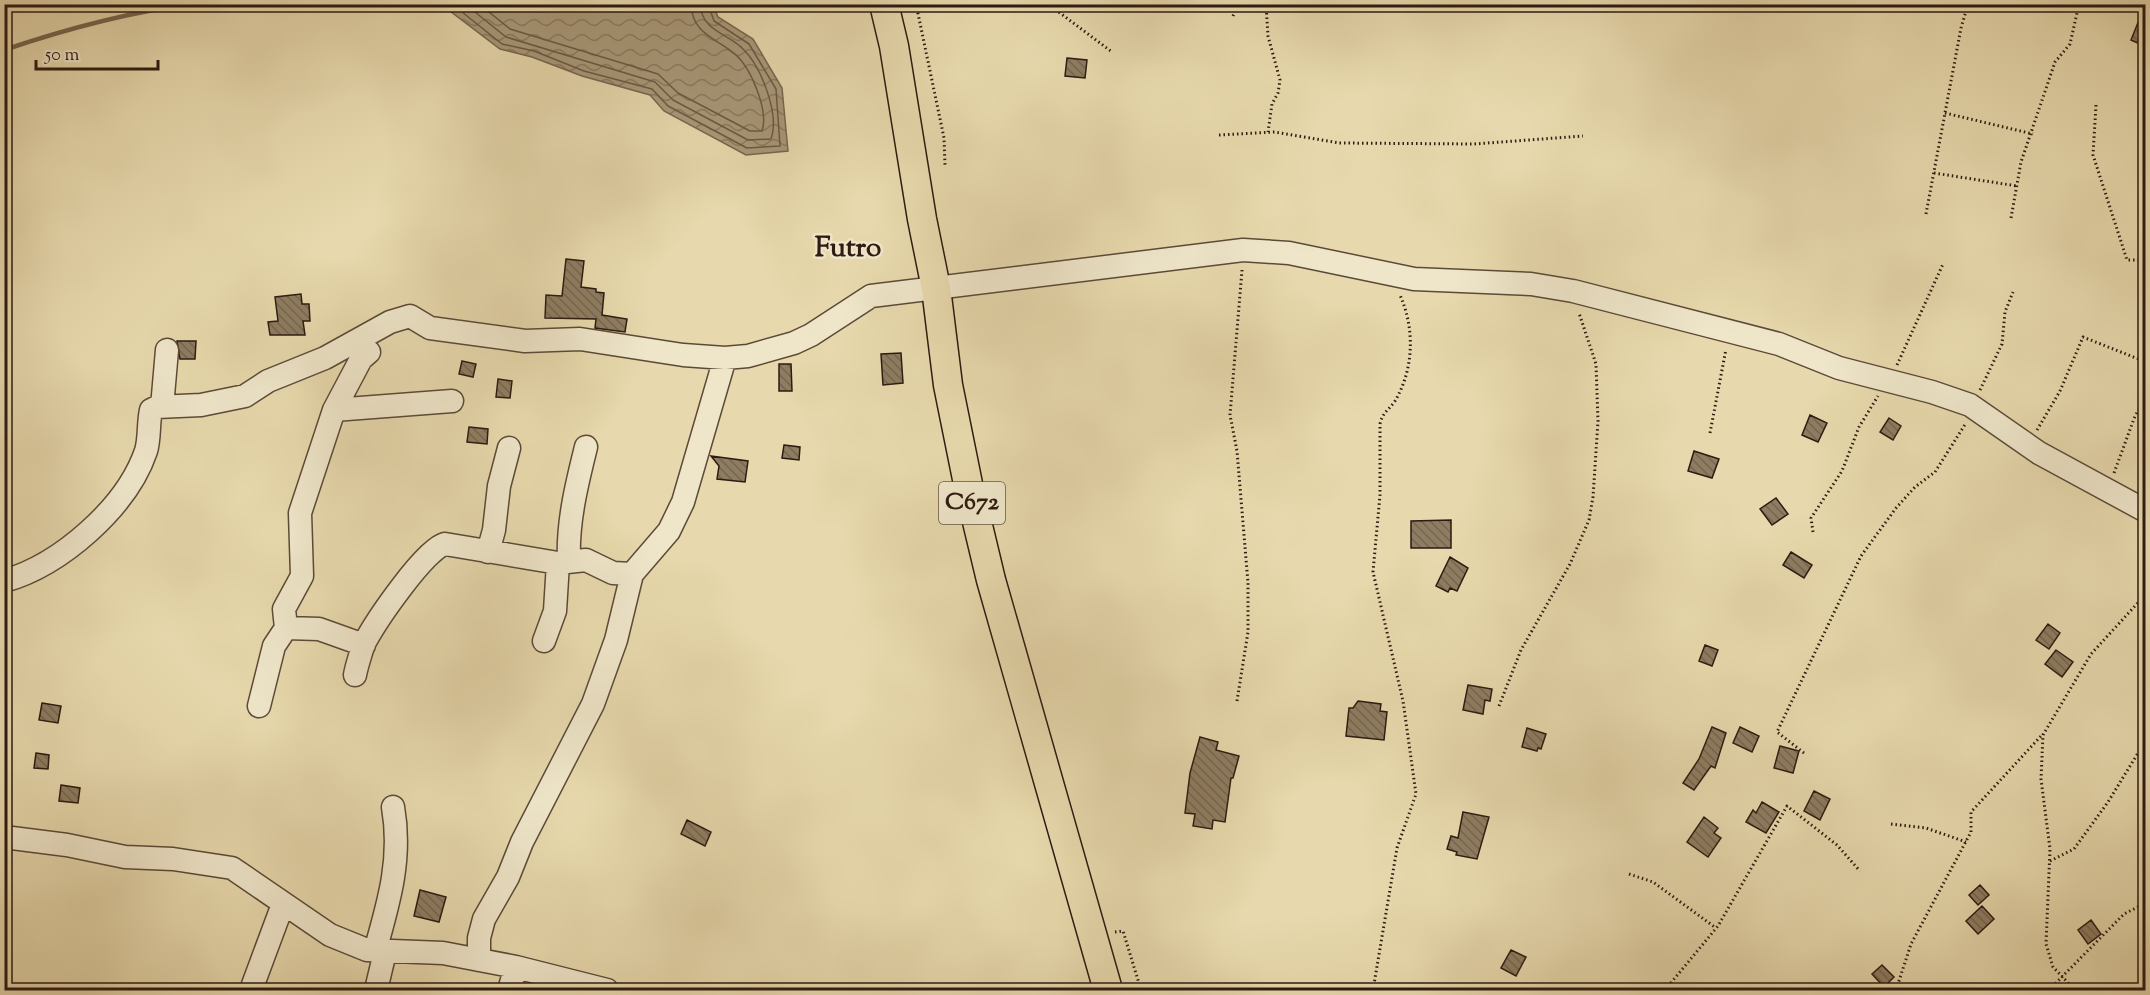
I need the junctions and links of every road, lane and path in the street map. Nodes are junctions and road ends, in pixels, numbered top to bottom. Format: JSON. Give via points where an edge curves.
{"nodes":[{"id":1,"x":884,"y":4,"type":"edge"},
{"id":2,"x":916,"y":4,"type":"edge"},
{"id":3,"x":1048,"y":4,"type":"edge"},
{"id":4,"x":1238,"y":4,"type":"edge"},
{"id":5,"x":1266,"y":4,"type":"edge"},
{"id":6,"x":1968,"y":4,"type":"edge"},
{"id":7,"x":2079,"y":4,"type":"edge"},
{"id":8,"x":1233,"y":16,"type":"dead end"},
{"id":9,"x":1112,"y":52,"type":"dead end"},
{"id":10,"x":2096,"y":105,"type":"dead end"},
{"id":11,"x":1945,"y":113,"type":"junction"},
{"id":12,"x":1268,"y":132,"type":"junction"},
{"id":13,"x":2033,"y":134,"type":"junction"},
{"id":14,"x":1219,"y":135,"type":"dead end"},
{"id":15,"x":1582,"y":136,"type":"dead end"},
{"id":16,"x":945,"y":165,"type":"dead end"},
{"id":17,"x":1934,"y":173,"type":"junction"},
{"id":18,"x":2017,"y":186,"type":"junction"},
{"id":19,"x":1926,"y":214,"type":"dead end"},
{"id":20,"x":2011,"y":218,"type":"dead end"},
{"id":21,"x":1243,"y":250,"type":"junction"},
{"id":22,"x":2145,"y":260,"type":"edge"},
{"id":23,"x":1943,"y":264,"type":"dead end"},
{"id":24,"x":1391,"y":275,"type":"junction"},
{"id":25,"x":936,"y":288,"type":"junction"},
{"id":26,"x":1562,"y":290,"type":"junction"},
{"id":27,"x":2013,"y":292,"type":"dead end"},
{"id":28,"x":1729,"y":333,"type":"junction"},
{"id":29,"x":167,"y":350,"type":"dead end"},
{"id":30,"x":369,"y":352,"type":"dead end"},
{"id":31,"x":725,"y":358,"type":"junction"},
{"id":32,"x":2145,"y":362,"type":"edge"},
{"id":33,"x":1887,"y":381,"type":"junction"},
{"id":34,"x":2145,"y":398,"type":"edge"},
{"id":35,"x":452,"y":401,"type":"dead end"},
{"id":36,"x":162,"y":407,"type":"junction"},
{"id":37,"x":1976,"y":409,"type":"junction"},
{"id":38,"x":334,"y":410,"type":"junction"},
{"id":39,"x":1710,"y":433,"type":"dead end"},
{"id":40,"x":2029,"y":445,"type":"junction"},
{"id":41,"x":586,"y":447,"type":"dead end"},
{"id":42,"x":508,"y":448,"type":"dead end"},
{"id":43,"x":2107,"y":492,"type":"junction"},
{"id":44,"x":2145,"y":510,"type":"edge"},
{"id":45,"x":1813,"y":532,"type":"dead end"},
{"id":46,"x":488,"y":552,"type":"junction"},
{"id":47,"x":563,"y":562,"type":"junction"},
{"id":48,"x":632,"y":574,"type":"junction"},
{"id":49,"x":4,"y":581,"type":"edge"},
{"id":50,"x":2145,"y":594,"type":"edge"},
{"id":51,"x":286,"y":628,"type":"junction"},
{"id":52,"x":544,"y":641,"type":"dead end"},
{"id":53,"x":364,"y":645,"type":"junction"},
{"id":54,"x":355,"y":675,"type":"dead end"},
{"id":55,"x":1237,"y":701,"type":"dead end"},
{"id":56,"x":259,"y":706,"type":"dead end"},
{"id":57,"x":1499,"y":706,"type":"dead end"},
{"id":58,"x":2043,"y":735,"type":"junction"},
{"id":59,"x":2145,"y":740,"type":"edge"},
{"id":60,"x":1804,"y":753,"type":"dead end"},
{"id":61,"x":393,"y":807,"type":"dead end"},
{"id":62,"x":1891,"y":824,"type":"dead end"},
{"id":63,"x":4,"y":837,"type":"edge"},
{"id":64,"x":1966,"y":842,"type":"junction"},
{"id":65,"x":2049,"y":861,"type":"junction"},
{"id":66,"x":1860,"y":871,"type":"dead end"},
{"id":67,"x":1629,"y":873,"type":"dead end"},
{"id":68,"x":2145,"y":903,"type":"edge"},
{"id":69,"x":283,"y":904,"type":"junction"},
{"id":70,"x":1716,"y":928,"type":"junction"},
{"id":71,"x":1092,"y":935,"type":"junction"},
{"id":72,"x":380,"y":952,"type":"junction"},
{"id":73,"x":479,"y":960,"type":"junction"},
{"id":74,"x":516,"y":967,"type":"junction"},
{"id":75,"x":2064,"y":977,"type":"junction"},
{"id":76,"x":584,"y":988,"type":"edge"},
{"id":77,"x":251,"y":990,"type":"edge"},
{"id":78,"x":376,"y":990,"type":"edge"},
{"id":79,"x":509,"y":990,"type":"edge"},
{"id":80,"x":607,"y":990,"type":"edge"},
{"id":81,"x":1108,"y":990,"type":"edge"},
{"id":82,"x":1141,"y":990,"type":"edge"},
{"id":83,"x":1373,"y":990,"type":"edge"},
{"id":84,"x":1665,"y":990,"type":"edge"},
{"id":85,"x":1896,"y":990,"type":"edge"},
{"id":86,"x":2049,"y":990,"type":"edge"},
{"id":87,"x":2075,"y":990,"type":"edge"}],
"edges":[{"from":1,"to":25,"type":"main road","number":"C672"},
{"from":2,"to":16,"type":"path","via":[[944,138]]},
{"from":3,"to":9,"type":"path"},
{"from":4,"to":8,"type":"path"},
{"from":5,"to":12,"type":"path","via":[[1268,36],[1280,80]]},
{"from":6,"to":11,"type":"path"},
{"from":7,"to":13,"type":"path","via":[[2070,44],[2055,62]]},
{"from":10,"to":22,"type":"path","via":[[2092,140],[2096,165],[2127,260]]},
{"from":11,"to":13,"type":"path"},
{"from":11,"to":17,"type":"path"},
{"from":12,"to":14,"type":"path"},
{"from":12,"to":15,"type":"path","via":[[1339,142],[1474,144]]},
{"from":13,"to":18,"type":"path","via":[[2021,162]]},
{"from":17,"to":18,"type":"path"},
{"from":17,"to":19,"type":"path"},
{"from":18,"to":20,"type":"path"},
{"from":21,"to":24,"type":"street","via":[[1289,253]]},
{"from":21,"to":25,"type":"street"},
{"from":21,"to":55,"type":"path","via":[[1230,415],[1237,451],[1248,583],[1248,632]]},
{"from":23,"to":33,"type":"path"},
{"from":24,"to":26,"type":"street","via":[[1531,284]]},
{"from":24,"to":83,"type":"path","via":[[1403,302],[1411,343],[1410,369],[1380,424],[1380,495],[1373,572],[1403,701],[1416,794],[1397,848]]},
{"from":25,"to":31,"type":"street","via":[[871,296],[794,343]]},
{"from":25,"to":71,"type":"main road","number":"C672","via":[[948,385],[968,484]]},
{"from":26,"to":28,"type":"street"},
{"from":26,"to":57,"type":"path","via":[[1579,312],[1596,364],[1598,421],[1593,497],[1589,520],[1570,564],[1521,650]]},
{"from":27,"to":37,"type":"path","via":[[2005,312],[2002,344],[1981,386]]},
{"from":28,"to":33,"type":"street","via":[[1779,344],[1839,368]]},
{"from":28,"to":39,"type":"path"},
{"from":29,"to":36,"type":"street"},
{"from":30,"to":38,"type":"street","via":[[361,359]]},
{"from":31,"to":36,"type":"street","via":[[580,339],[525,341],[430,328],[410,316],[390,322],[326,358],[268,381],[245,396],[201,405]]},
{"from":31,"to":48,"type":"street","via":[[683,502],[669,531]]},
{"from":32,"to":40,"type":"path","via":[[2083,337],[2060,391]]},
{"from":33,"to":37,"type":"street","via":[[1932,392]]},
{"from":33,"to":45,"type":"path","via":[[1859,427],[1842,471],[1811,518]]},
{"from":34,"to":43,"type":"path"},
{"from":35,"to":38,"type":"street"},
{"from":36,"to":49,"type":"street","via":[[151,410],[147,449],[137,470],[91,528],[73,546]]},
{"from":37,"to":40,"type":"street"},
{"from":37,"to":60,"type":"path","via":[[1935,472],[1896,508],[1861,556],[1777,732]]},
{"from":38,"to":51,"type":"street","via":[[300,513],[302,576],[284,609]]},
{"from":40,"to":43,"type":"street"},
{"from":41,"to":47,"type":"street"},
{"from":42,"to":46,"type":"street"},
{"from":43,"to":44,"type":"street"},
{"from":46,"to":47,"type":"street"},
{"from":46,"to":53,"type":"street","via":[[437,546],[389,605]]},
{"from":47,"to":48,"type":"street","via":[[586,560],[613,573]]},
{"from":47,"to":52,"type":"street","via":[[555,610]]},
{"from":48,"to":73,"type":"street","via":[[616,640],[593,704],[484,919]]},
{"from":50,"to":58,"type":"path","via":[[2091,654]]},
{"from":51,"to":53,"type":"street","via":[[319,629]]},
{"from":51,"to":56,"type":"street","via":[[274,646]]},
{"from":53,"to":54,"type":"street"},
{"from":58,"to":64,"type":"path","via":[[1971,812],[1971,832]]},
{"from":58,"to":65,"type":"path","via":[[2041,779]]},
{"from":59,"to":65,"type":"path","via":[[2074,849]]},
{"from":61,"to":72,"type":"street","via":[[398,853]]},
{"from":62,"to":64,"type":"path","via":[[1926,828]]},
{"from":63,"to":69,"type":"street","via":[[125,857],[232,868]]},
{"from":64,"to":85,"type":"path","via":[[1911,944]]},
{"from":65,"to":75,"type":"path","via":[[2046,944],[2054,967]]},
{"from":66,"to":70,"type":"path","via":[[1837,845],[1787,807]]},
{"from":67,"to":70,"type":"path","via":[[1653,882]]},
{"from":68,"to":75,"type":"path","via":[[2124,914]]},
{"from":69,"to":72,"type":"street","via":[[330,935]]},
{"from":69,"to":77,"type":"street"},
{"from":70,"to":84,"type":"path"},
{"from":71,"to":81,"type":"main road","number":"C672"},
{"from":71,"to":82,"type":"path","via":[[1123,931]]},
{"from":72,"to":73,"type":"street","via":[[443,953]]},
{"from":72,"to":78,"type":"street"},
{"from":73,"to":74,"type":"street"},
{"from":74,"to":76,"type":"street"},
{"from":74,"to":79,"type":"street"},
{"from":75,"to":86,"type":"path"},
{"from":75,"to":87,"type":"path"},
{"from":76,"to":80,"type":"street"}]}
